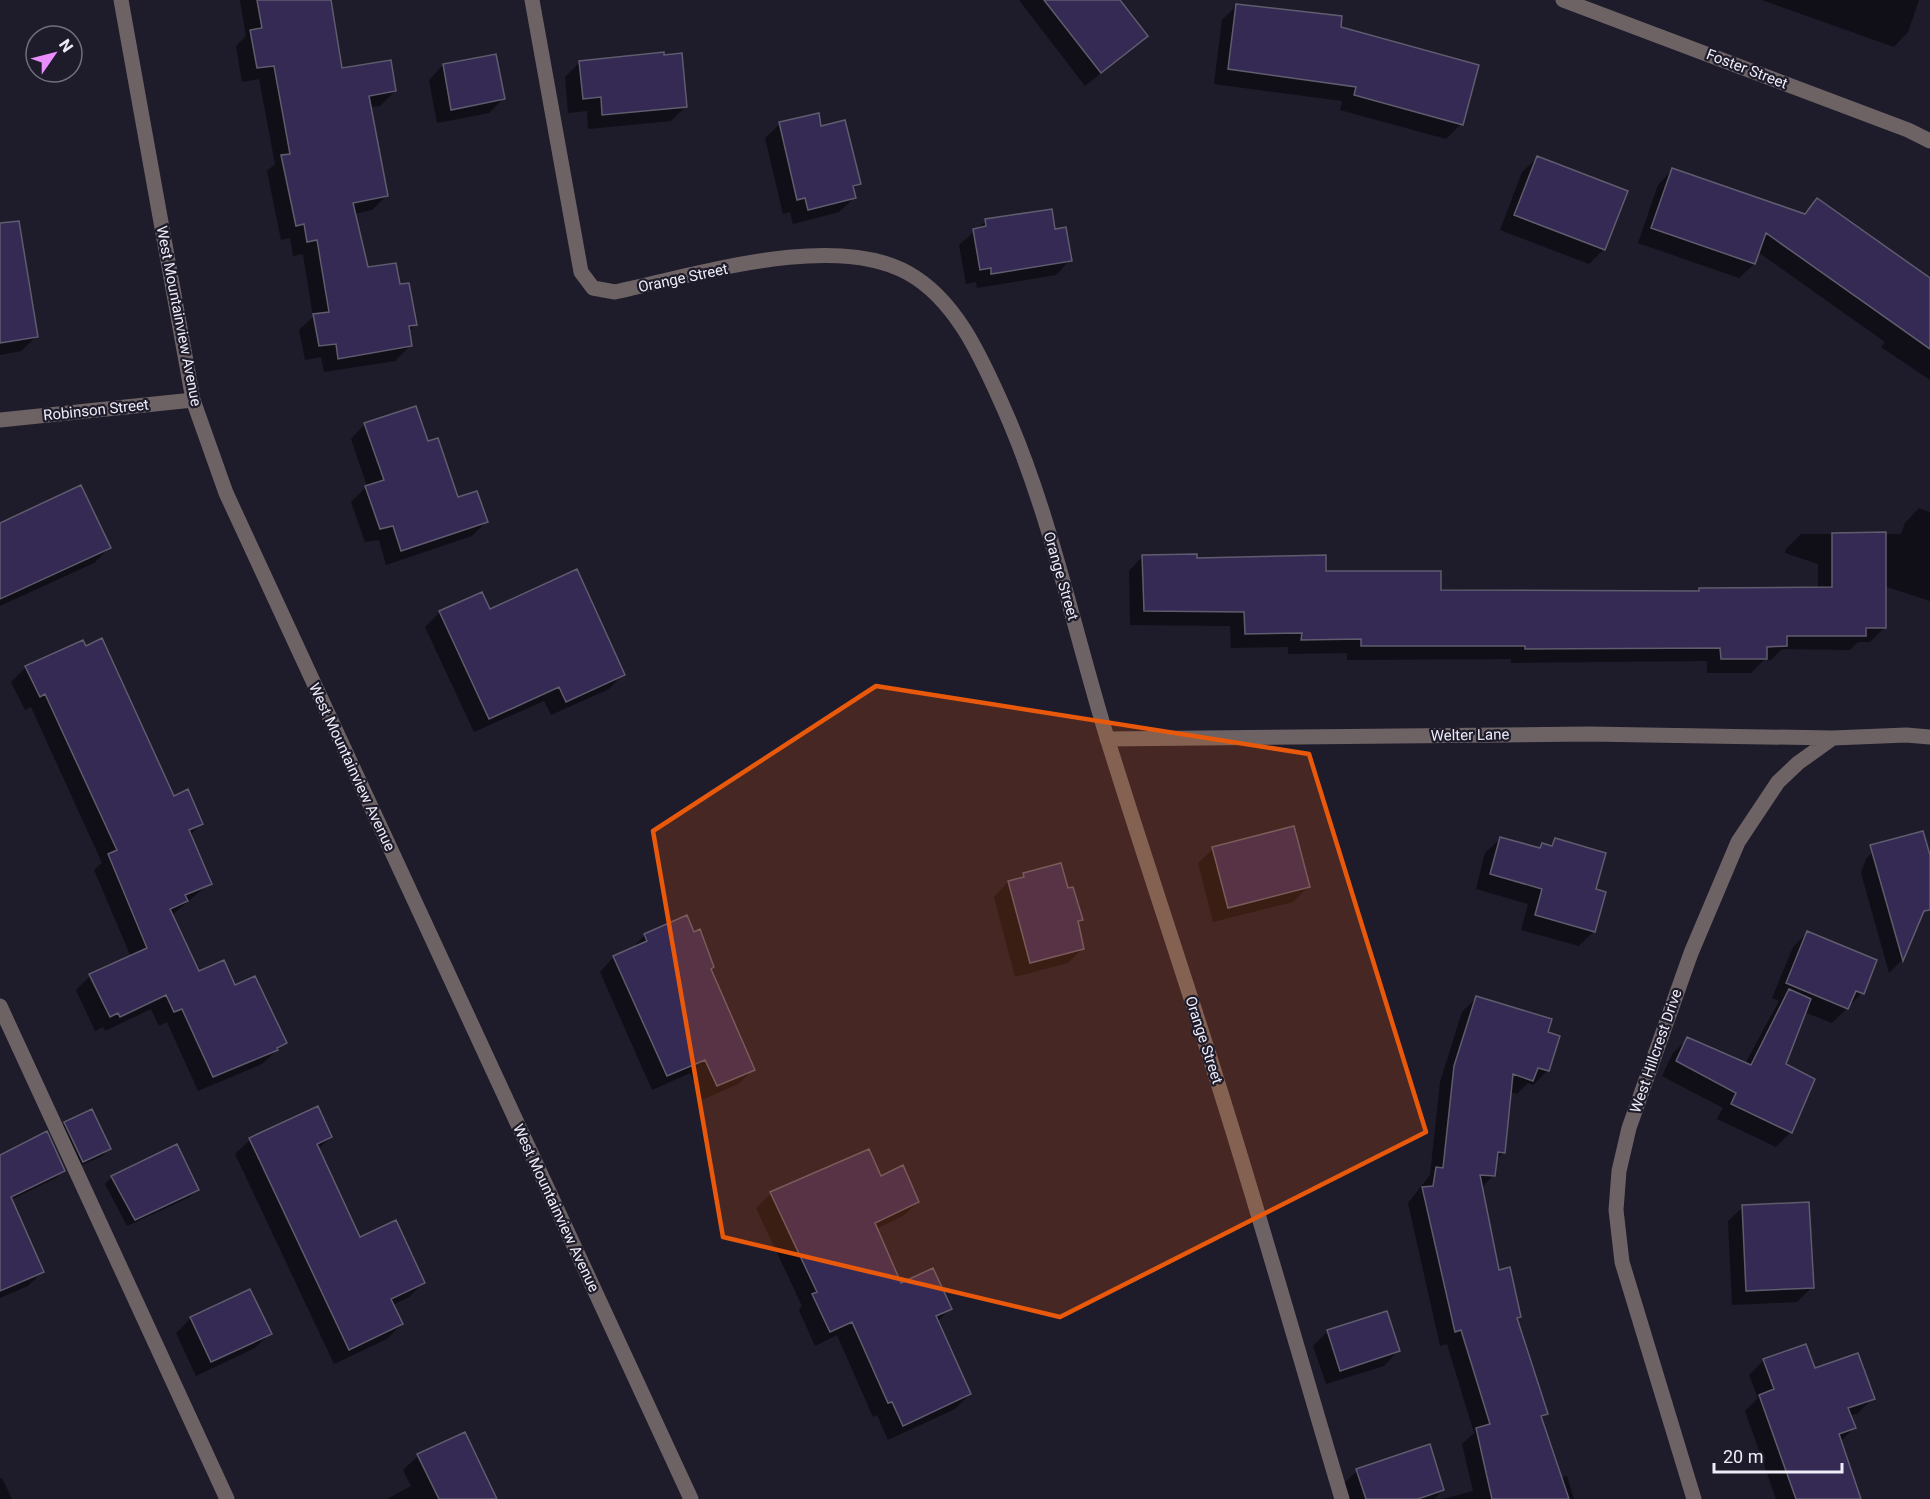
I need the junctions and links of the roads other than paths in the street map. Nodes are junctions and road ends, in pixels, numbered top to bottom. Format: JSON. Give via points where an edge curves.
{"nodes":[{"id":1,"x":121,"y":0,"type":"edge"},
{"id":2,"x":532,"y":0,"type":"edge"},
{"id":3,"x":1563,"y":0,"type":"edge"},
{"id":4,"x":1930,"y":141,"type":"edge"},
{"id":5,"x":193,"y":400,"type":"junction"},
{"id":6,"x":0,"y":420,"type":"edge"},
{"id":7,"x":1930,"y":737,"type":"edge"},
{"id":8,"x":1833,"y":738,"type":"junction"},
{"id":9,"x":1107,"y":739,"type":"junction"},
{"id":10,"x":0,"y":1006,"type":"edge"},
{"id":11,"x":227,"y":1499,"type":"edge"},
{"id":12,"x":691,"y":1499,"type":"edge"},
{"id":13,"x":1342,"y":1499,"type":"edge"},
{"id":14,"x":1694,"y":1499,"type":"edge"}],
"edges":[{"from":1,"to":5,"type":"street","name":"West Mountainview Avenue"},
{"from":2,"to":9,"type":"street","name":"Orange Street","via":[[581,272],[593,288],[615,292],[764,260],[848,255],[881,260],[910,274],[943,301],[975,346],[1039,496]]},
{"from":3,"to":4,"type":"street","name":"Foster Street"},
{"from":5,"to":6,"type":"street","name":"Robinson Street"},
{"from":5,"to":12,"type":"street","name":"West Mountainview Avenue","via":[[226,493]]},
{"from":7,"to":8,"type":"street"},
{"from":8,"to":9,"type":"street","name":"Welter Lane","via":[[1588,734]]},
{"from":8,"to":14,"type":"street","name":"West Hillcrest Drive","via":[[1778,782],[1738,842],[1691,953],[1629,1128],[1619,1171],[1616,1210],[1622,1262]]},
{"from":9,"to":13,"type":"street","name":"Orange Street","via":[[1222,1096]]},
{"from":10,"to":11,"type":"street"}]}
